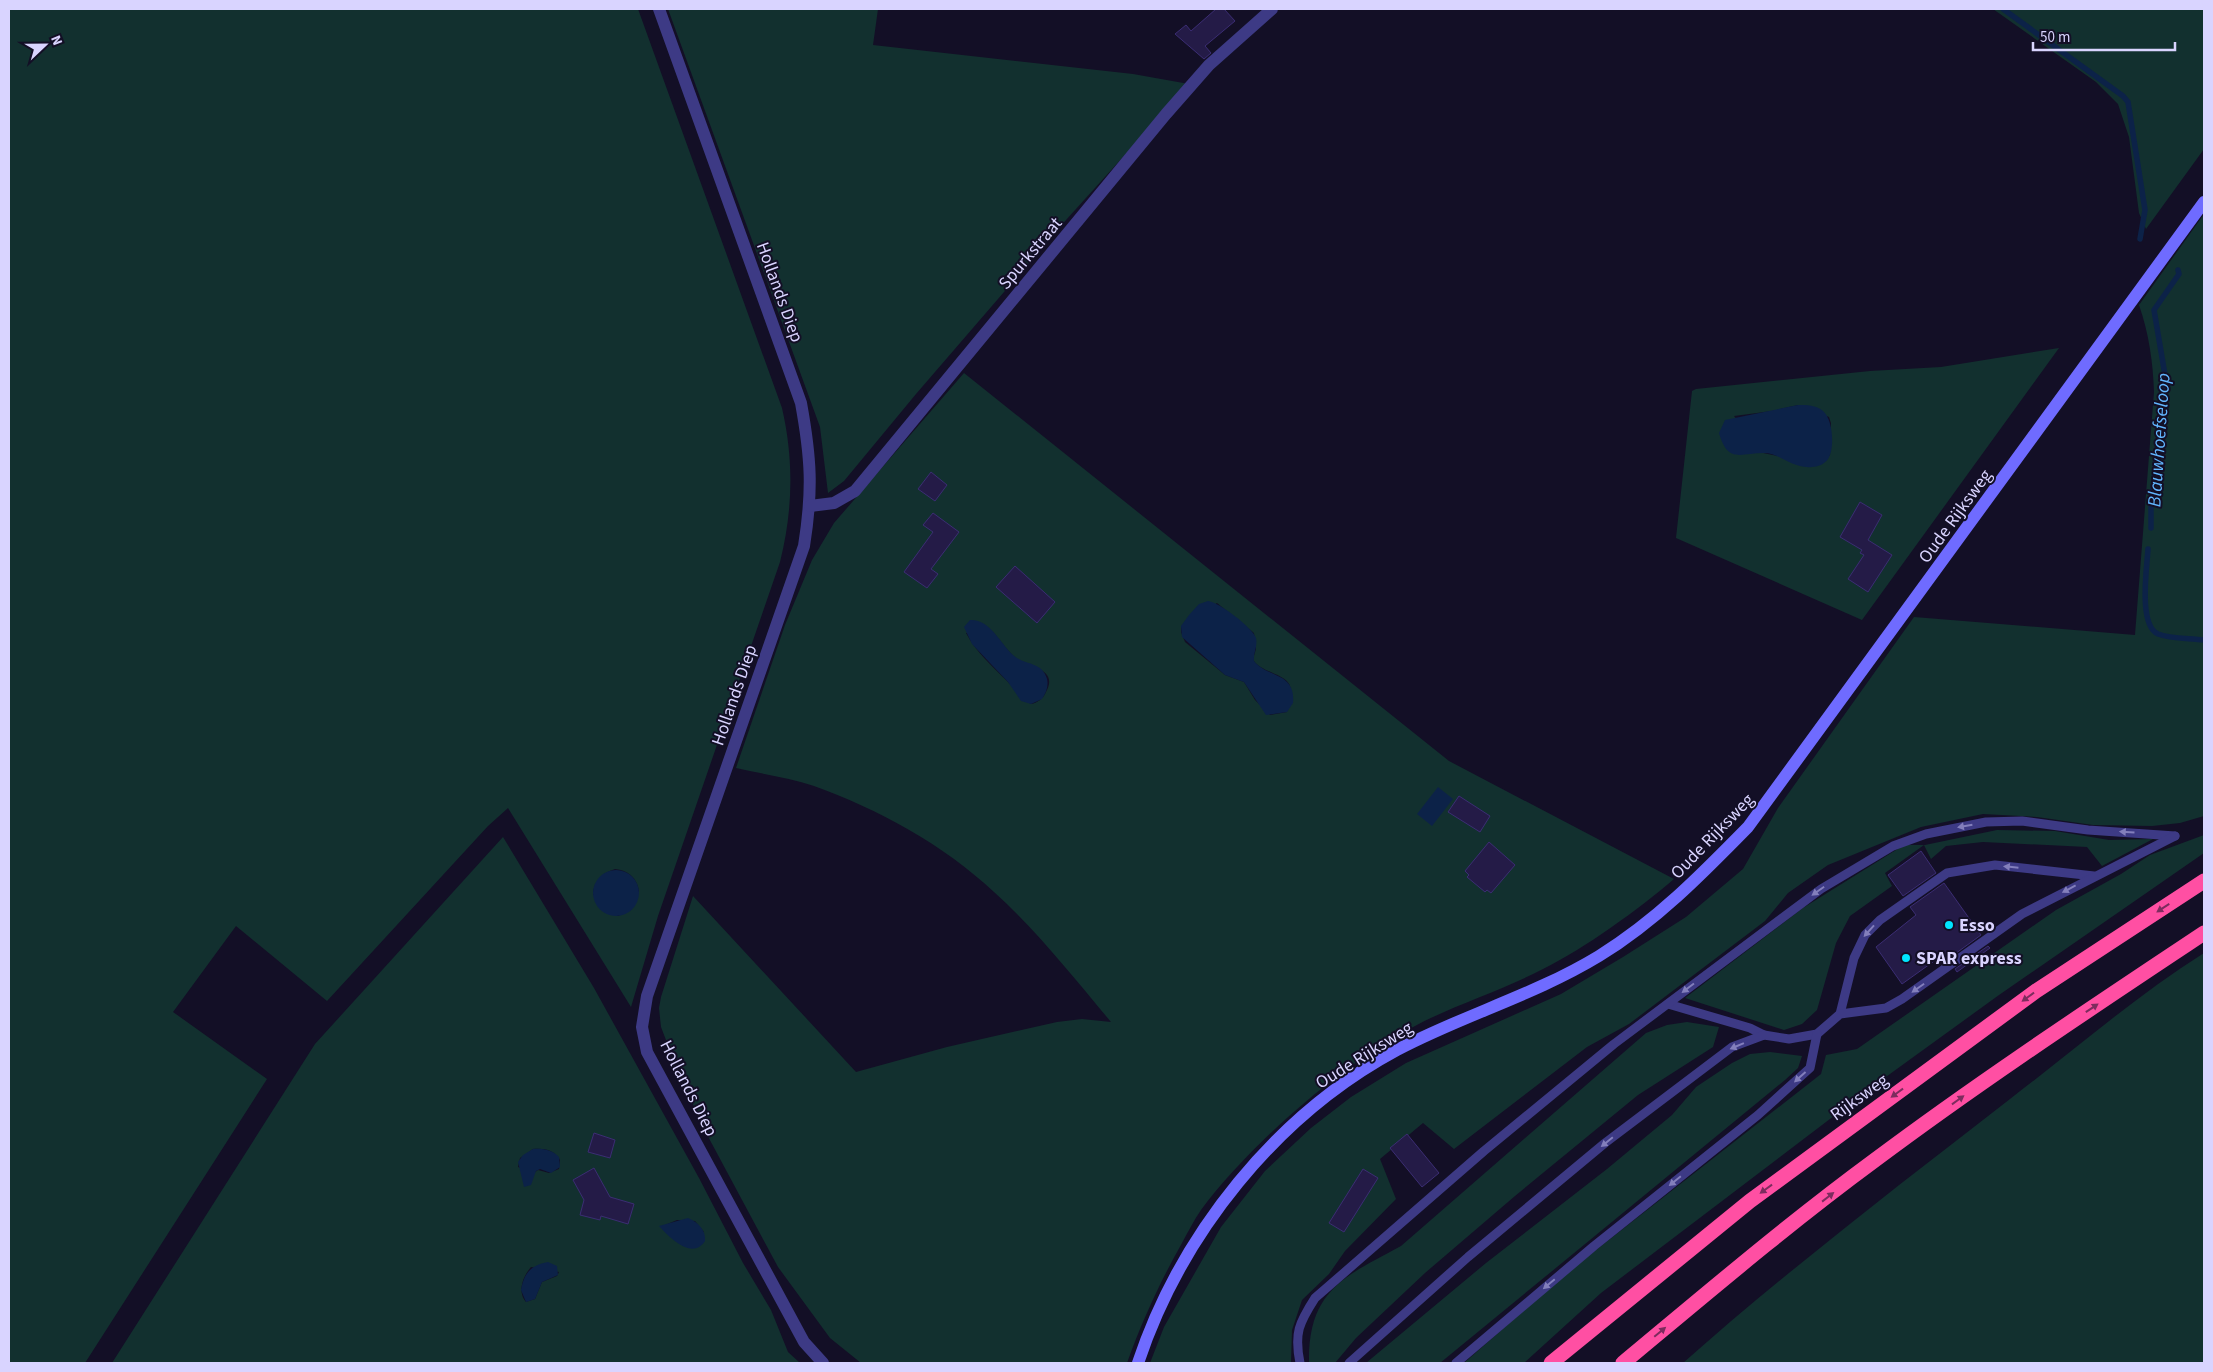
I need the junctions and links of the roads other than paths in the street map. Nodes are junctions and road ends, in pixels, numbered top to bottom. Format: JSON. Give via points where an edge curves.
{"nodes":[{"id":1,"x":659,"y":9,"type":"edge"},
{"id":2,"x":1272,"y":9,"type":"edge"},
{"id":3,"x":2204,"y":202,"type":"edge"},
{"id":4,"x":810,"y":506,"type":"junction"},
{"id":5,"x":2095,"y":876,"type":"junction"},
{"id":6,"x":2204,"y":881,"type":"edge"},
{"id":7,"x":2204,"y":933,"type":"edge"},
{"id":8,"x":1668,"y":1004,"type":"junction"},
{"id":9,"x":1840,"y":1014,"type":"junction"},
{"id":10,"x":1817,"y":1034,"type":"junction"},
{"id":11,"x":1764,"y":1035,"type":"junction"},
{"id":12,"x":823,"y":1363,"type":"edge"},
{"id":13,"x":1138,"y":1363,"type":"edge"},
{"id":14,"x":1300,"y":1363,"type":"edge"},
{"id":15,"x":1349,"y":1363,"type":"edge"},
{"id":16,"x":1456,"y":1363,"type":"edge"},
{"id":17,"x":1551,"y":1363,"type":"edge"},
{"id":18,"x":1623,"y":1363,"type":"edge"}],
"edges":[{"from":1,"to":4,"type":"street","name":"Hollands Diep","via":[[801,403],[810,449]]},
{"from":2,"to":4,"type":"street","name":"Spurkstraat","via":[[1209,65],[1166,114],[855,491],[834,503]]},
{"from":3,"to":13,"type":"street","name":"Oude Rijksweg","via":[[1761,813],[1662,910],[1601,954],[1547,984],[1460,1019],[1396,1050],[1311,1110],[1251,1168],[1194,1243],[1150,1325]]},
{"from":4,"to":12,"type":"street","name":"Hollands Diep","via":[[804,546],[647,996],[642,1027],[648,1052],[804,1342]]},
{"from":5,"to":8,"type":"lane","one_way":true,"via":[[2175,836],[2088,830],[2022,821],[1986,822],[1926,834],[1893,846],[1821,889]]},
{"from":5,"to":9,"type":"lane","one_way":true,"via":[[2022,914],[1894,1004]]},
{"from":5,"to":9,"type":"lane","one_way":true,"via":[[1995,865],[1947,873],[1880,920],[1865,935],[1854,958]]},
{"from":6,"to":17,"type":"highway","name":"Rijksweg","one_way":true,"via":[[2036,992],[1758,1195]]},
{"from":18,"to":7,"type":"highway","one_way":true,"via":[[1874,1160],[2020,1056]]},
{"from":8,"to":11,"type":"lane"},
{"from":8,"to":14,"type":"lane","via":[[1484,1151],[1315,1298],[1301,1320],[1296,1343]]},
{"from":9,"to":10,"type":"lane"},
{"from":10,"to":11,"type":"lane","via":[[1789,1039]]},
{"from":10,"to":16,"type":"lane","one_way":true,"via":[[1810,1068]]},
{"from":11,"to":15,"type":"lane","one_way":true,"via":[[1732,1047],[1665,1096],[1468,1257]]}]}
